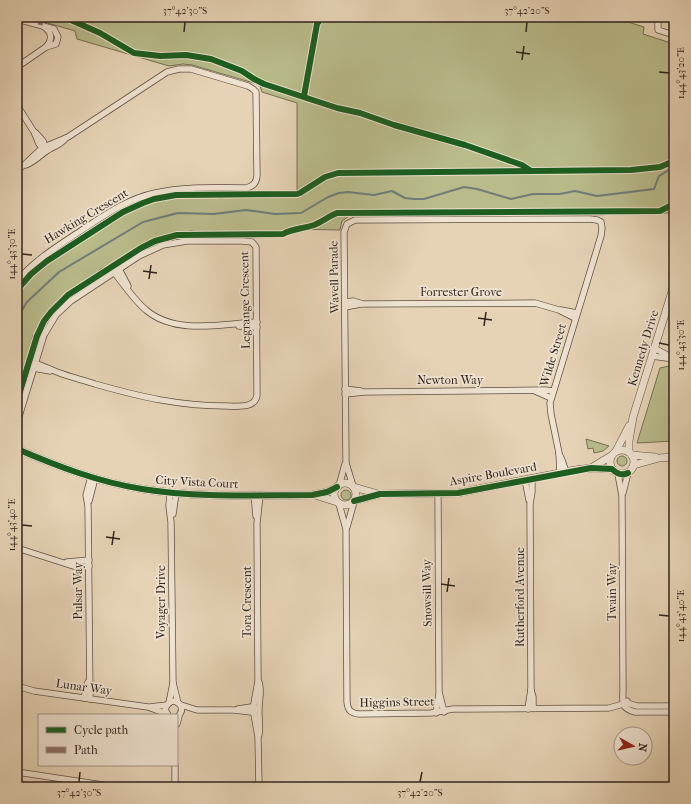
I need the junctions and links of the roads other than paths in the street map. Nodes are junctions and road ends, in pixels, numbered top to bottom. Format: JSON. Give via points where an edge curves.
{"nodes":[{"id":1,"x":658,"y":17,"type":"edge"},
{"id":2,"x":17,"y":18,"type":"edge"},
{"id":3,"x":43,"y":26,"type":"junction"},
{"id":4,"x":674,"y":35,"type":"edge"},
{"id":5,"x":46,"y":47,"type":"junction"},
{"id":6,"x":17,"y":66,"type":"edge"},
{"id":7,"x":17,"y":105,"type":"edge"},
{"id":8,"x":44,"y":148,"type":"junction"},
{"id":9,"x":17,"y":170,"type":"edge"},
{"id":10,"x":592,"y":265,"type":"joint"},
{"id":11,"x":116,"y":270,"type":"junction"},
{"id":12,"x":17,"y":281,"type":"edge"},
{"id":13,"x":674,"y":285,"type":"edge"},
{"id":14,"x":345,"y":304,"type":"junction"},
{"id":15,"x":576,"y":316,"type":"junction"},
{"id":16,"x":257,"y":325,"type":"junction"},
{"id":17,"x":654,"y":348,"type":"junction"},
{"id":18,"x":652,"y":356,"type":"junction"},
{"id":19,"x":673,"y":359,"type":"edge"},
{"id":20,"x":34,"y":366,"type":"junction"},
{"id":21,"x":535,"y":391,"type":"junction"},
{"id":22,"x":553,"y":391,"type":"junction"},
{"id":23,"x":345,"y":392,"type":"junction"},
{"id":24,"x":551,"y":398,"type":"junction"},
{"id":25,"x":633,"y":417,"type":"junction"},
{"id":26,"x":17,"y":423,"type":"edge"},
{"id":27,"x":17,"y":449,"type":"edge"},
{"id":28,"x":614,"y":453,"type":"junction"},
{"id":29,"x":631,"y":453,"type":"junction"},
{"id":30,"x":674,"y":457,"type":"edge"},
{"id":31,"x":659,"y":458,"type":"junction"},
{"id":32,"x":346,"y":463,"type":"junction"},
{"id":33,"x":634,"y":464,"type":"junction"},
{"id":34,"x":591,"y":468,"type":"junction"},
{"id":35,"x":612,"y":469,"type":"junction"},
{"id":36,"x":563,"y":473,"type":"junction"},
{"id":37,"x":628,"y":473,"type":"junction"},
{"id":38,"x":618,"y":474,"type":"junction"},
{"id":39,"x":93,"y":477,"type":"junction"},
{"id":40,"x":528,"y":480,"type":"junction"},
{"id":41,"x":353,"y":486,"type":"junction"},
{"id":42,"x":338,"y":487,"type":"junction"},
{"id":43,"x":173,"y":493,"type":"junction"},
{"id":44,"x":380,"y":494,"type":"junction"},
{"id":45,"x":438,"y":494,"type":"junction"},
{"id":46,"x":257,"y":495,"type":"junction"},
{"id":47,"x":312,"y":495,"type":"junction"},
{"id":48,"x":622,"y":496,"type":"junction"},
{"id":49,"x":354,"y":502,"type":"junction"},
{"id":50,"x":338,"y":503,"type":"junction"},
{"id":51,"x":346,"y":529,"type":"junction"},
{"id":52,"x":17,"y":548,"type":"edge"},
{"id":53,"x":89,"y":563,"type":"junction"},
{"id":54,"x":173,"y":683,"type":"junction"},
{"id":55,"x":17,"y":686,"type":"edge"},
{"id":56,"x":439,"y":692,"type":"junction"},
{"id":57,"x":87,"y":698,"type":"junction"},
{"id":58,"x":625,"y":703,"type":"junction"},
{"id":59,"x":168,"y":704,"type":"junction"},
{"id":60,"x":179,"y":704,"type":"junction"},
{"id":61,"x":674,"y":706,"type":"edge"},
{"id":62,"x":148,"y":707,"type":"junction"},
{"id":63,"x":531,"y":708,"type":"junction"},
{"id":64,"x":255,"y":709,"type":"junction"},
{"id":65,"x":196,"y":710,"type":"junction"},
{"id":66,"x":444,"y":712,"type":"junction"},
{"id":67,"x":674,"y":712,"type":"edge"},
{"id":68,"x":436,"y":713,"type":"junction"},
{"id":69,"x":165,"y":714,"type":"edge"},
{"id":70,"x":167,"y":714,"type":"edge"},
{"id":71,"x":179,"y":716,"type":"edge"},
{"id":72,"x":175,"y":766,"type":"edge"},
{"id":73,"x":17,"y":772,"type":"edge"},
{"id":74,"x":94,"y":785,"type":"edge"},
{"id":75,"x":116,"y":787,"type":"edge"},
{"id":76,"x":175,"y":787,"type":"edge"},
{"id":77,"x":259,"y":787,"type":"edge"}],
"edges":[{"from":1,"to":4,"type":"street","via":[[658,30]]},
{"from":2,"to":3,"type":"street"},
{"from":3,"to":5,"type":"street","via":[[48,29],[51,36]]},
{"from":3,"to":5,"type":"street","via":[[54,29],[57,33],[56,44]]},
{"from":5,"to":6,"type":"street"},
{"from":7,"to":8,"type":"street"},
{"from":8,"to":9,"type":"street","name":"Hawking Crescent","via":[[37,160]]},
{"from":8,"to":12,"type":"street","name":"Hawking Crescent","via":[[59,145],[163,75],[179,69],[191,70],[255,90],[256,182],[253,186],[175,189],[137,198],[110,212],[43,256]]},
{"from":10,"to":14,"type":"street","name":"Wavell Parade","via":[[602,228],[601,222],[594,219],[355,220],[348,222],[344,229]]},
{"from":10,"to":15,"type":"street","name":"Wilde Street"},
{"from":11,"to":16,"type":"street","via":[[146,311],[159,319],[188,325]]},
{"from":11,"to":16,"type":"street","name":"Legrange Crescent","via":[[147,252],[172,243],[252,242],[256,249]]},
{"from":11,"to":20,"type":"street","name":"Legrange Crescent","via":[[61,310],[44,335]]},
{"from":13,"to":17,"type":"street","name":"Kennedy Drive"},
{"from":14,"to":15,"type":"street","name":"Forrester Grove","via":[[531,303]]},
{"from":14,"to":23,"type":"street","name":"Wavell Parade"},
{"from":15,"to":22,"type":"street","name":"Wilde Street"},
{"from":16,"to":20,"type":"street","name":"Legrange Crescent","via":[[258,395],[255,402],[250,405],[214,406],[170,402],[143,397]]},
{"from":17,"to":18,"type":"street","name":"Kennedy Drive"},
{"from":17,"to":19,"type":"street"},
{"from":18,"to":19,"type":"street"},
{"from":18,"to":25,"type":"street","name":"Kennedy Drive"},
{"from":20,"to":26,"type":"street","name":"Legrange Crescent"},
{"from":21,"to":22,"type":"street","name":"Newton Way"},
{"from":21,"to":23,"type":"street","name":"Newton Way"},
{"from":21,"to":24,"type":"street","name":"Newton Way"},
{"from":22,"to":24,"type":"street","name":"Wilde Street"},
{"from":23,"to":32,"type":"street","name":"Wavell Parade"},
{"from":24,"to":36,"type":"street","name":"Wilde Street","via":[[550,409]]},
{"from":25,"to":28,"type":"street","name":"Kennedy Drive"},
{"from":25,"to":29,"type":"street","name":"Kennedy Drive","via":[[629,441]]},
{"from":27,"to":39,"type":"street"},
{"from":28,"to":29,"type":"street","via":[[623,450]]},
{"from":28,"to":34,"type":"street","name":"Aspire Boulevard"},
{"from":28,"to":35,"type":"street","via":[[610,463]]},
{"from":29,"to":31,"type":"street"},
{"from":29,"to":33,"type":"street"},
{"from":30,"to":31,"type":"street"},
{"from":31,"to":33,"type":"street"},
{"from":32,"to":41,"type":"street","name":"Wavell Parade"},
{"from":32,"to":42,"type":"street","name":"Wavell Parade"},
{"from":33,"to":37,"type":"street"},
{"from":34,"to":35,"type":"street","name":"Aspire Boulevard"},
{"from":34,"to":36,"type":"street","name":"Aspire Boulevard"},
{"from":35,"to":38,"type":"street"},
{"from":36,"to":40,"type":"street","name":"Aspire Boulevard"},
{"from":37,"to":38,"type":"street"},
{"from":37,"to":48,"type":"street","name":"Twain Way"},
{"from":38,"to":48,"type":"street","name":"Twain Way"},
{"from":39,"to":43,"type":"street","name":"City Vista Court","via":[[140,489]]},
{"from":39,"to":53,"type":"street","name":"Pulsar Way","via":[[88,506]]},
{"from":40,"to":45,"type":"street","name":"Aspire Boulevard","via":[[458,494]]},
{"from":40,"to":63,"type":"street","name":"Rutherford Avenue","via":[[532,492]]},
{"from":41,"to":42,"type":"street","via":[[346,483]]},
{"from":41,"to":44,"type":"street","name":"Aspire Boulevard"},
{"from":41,"to":49,"type":"street","via":[[357,494]]},
{"from":42,"to":47,"type":"street"},
{"from":42,"to":50,"type":"street","via":[[334,497]]},
{"from":43,"to":46,"type":"street","name":"City Vista Court"},
{"from":43,"to":54,"type":"street","name":"Voyager Drive","via":[[169,506],[172,522]]},
{"from":44,"to":45,"type":"street","name":"Aspire Boulevard"},
{"from":44,"to":49,"type":"street","name":"Aspire Boulevard"},
{"from":45,"to":56,"type":"street","name":"Snowsill Way"},
{"from":46,"to":47,"type":"street","name":"City Vista Court"},
{"from":46,"to":64,"type":"street","name":"Tora Crescent","via":[[258,681],[261,693]]},
{"from":47,"to":50,"type":"street"},
{"from":48,"to":58,"type":"street","name":"Twain Way"},
{"from":49,"to":50,"type":"street","via":[[345,506]]},
{"from":49,"to":51,"type":"street","name":"Higgins Street"},
{"from":50,"to":51,"type":"street","name":"Higgins Street"},
{"from":51,"to":68,"type":"street","name":"Higgins Street","via":[[348,709],[360,714]]},
{"from":52,"to":53,"type":"street","via":[[62,562]]},
{"from":53,"to":57,"type":"street","name":"Pulsar Way","via":[[91,686]]},
{"from":54,"to":59,"type":"street","name":"Voyager Drive"},
{"from":54,"to":60,"type":"street","name":"Voyager Drive"},
{"from":55,"to":57,"type":"street","name":"Lunar Way","via":[[34,691]]},
{"from":56,"to":66,"type":"street","name":"Snowsill Way"},
{"from":56,"to":68,"type":"street","name":"Snowsill Way"},
{"from":57,"to":62,"type":"street","name":"Lunar Way"},
{"from":58,"to":61,"type":"street","via":[[637,706]]},
{"from":58,"to":63,"type":"street","name":"Higgins Street","via":[[609,708]]},
{"from":58,"to":67,"type":"street","via":[[624,708],[635,712]]},
{"from":59,"to":60,"type":"street","name":"Lunar Way","via":[[173,701]]},
{"from":59,"to":62,"type":"street","name":"Lunar Way"},
{"from":59,"to":70,"type":"street","name":"Voyager Drive","via":[[165,710]]},
{"from":60,"to":65,"type":"street"},
{"from":60,"to":71,"type":"street","via":[[182,710]]},
{"from":62,"to":69,"type":"street","name":"Lunar Way"},
{"from":63,"to":66,"type":"street","name":"Higgins Street","via":[[457,709]]},
{"from":64,"to":65,"type":"street","via":[[247,707],[234,710]]},
{"from":64,"to":77,"type":"street","name":"Tora Crescent","via":[[261,722],[258,737]]},
{"from":65,"to":71,"type":"street"},
{"from":66,"to":68,"type":"street","name":"Higgins Street"},
{"from":72,"to":76,"type":"street"},
{"from":73,"to":74,"type":"street"},
{"from":74,"to":75,"type":"street"}]}
